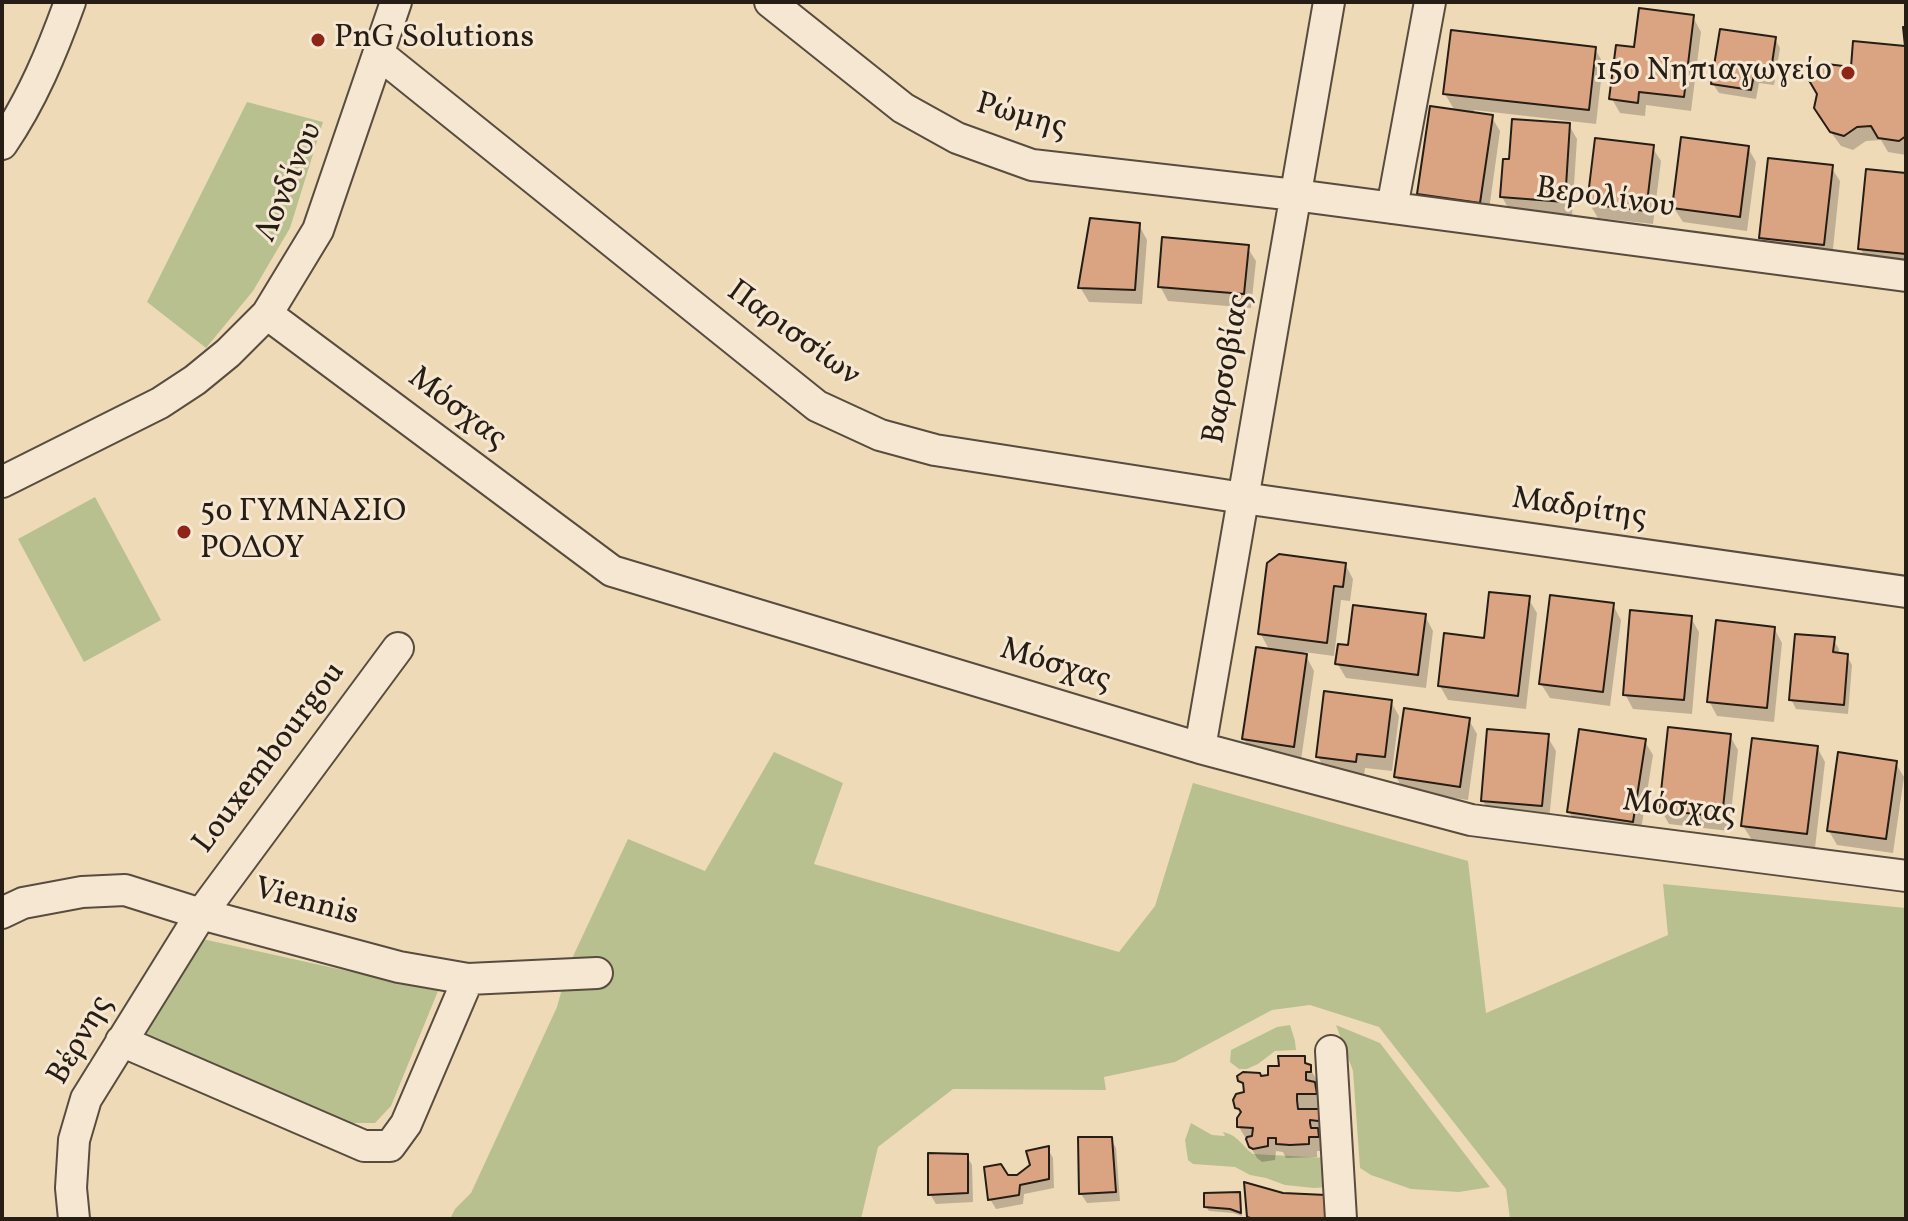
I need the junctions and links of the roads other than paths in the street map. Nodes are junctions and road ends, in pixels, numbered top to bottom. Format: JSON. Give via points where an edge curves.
{"nodes":[{"id":1,"x":70,"y":2,"type":"edge"},
{"id":2,"x":396,"y":2,"type":"edge"},
{"id":3,"x":770,"y":2,"type":"edge"},
{"id":4,"x":1329,"y":2,"type":"edge"},
{"id":5,"x":1430,"y":2,"type":"edge"},
{"id":6,"x":379,"y":54,"type":"junction"},
{"id":7,"x":2,"y":144,"type":"edge"},
{"id":8,"x":1295,"y":195,"type":"junction"},
{"id":9,"x":1392,"y":208,"type":"junction"},
{"id":10,"x":1906,"y":276,"type":"edge"},
{"id":11,"x":267,"y":314,"type":"junction"},
{"id":12,"x":2,"y":482,"type":"edge"},
{"id":13,"x":1243,"y":498,"type":"junction"},
{"id":14,"x":1906,"y":592,"type":"edge"},
{"id":15,"x":398,"y":648,"type":"dead end"},
{"id":16,"x":1200,"y":748,"type":"junction"},
{"id":17,"x":1906,"y":876,"type":"edge"},
{"id":18,"x":2,"y":913,"type":"edge"},
{"id":19,"x":201,"y":914,"type":"junction"},
{"id":20,"x":597,"y":973,"type":"dead end"},
{"id":21,"x":468,"y":979,"type":"junction"},
{"id":22,"x":121,"y":1041,"type":"junction"},
{"id":23,"x":1331,"y":1051,"type":"dead end"},
{"id":24,"x":74,"y":1219,"type":"edge"},
{"id":25,"x":1341,"y":1219,"type":"edge"}],
"edges":[{"from":1,"to":7,"type":"street","via":[[50,57]]},
{"from":2,"to":6,"type":"street","name":"Λονδίνου"},
{"from":3,"to":8,"type":"street","name":"Ρώμης","via":[[903,108],[957,138],[1032,165]]},
{"from":4,"to":8,"type":"street","name":"Βαρσοβίας"},
{"from":5,"to":9,"type":"street"},
{"from":6,"to":11,"type":"street","name":"Λονδίνου","via":[[318,230]]},
{"from":6,"to":13,"type":"street","name":"Παρισσίων","via":[[817,406],[880,435],[935,450]]},
{"from":8,"to":9,"type":"street","name":"Βερολίνου"},
{"from":8,"to":13,"type":"street","name":"Βαρσοβίας"},
{"from":9,"to":10,"type":"street","name":"Βερολίνου"},
{"from":11,"to":12,"type":"street","name":"Λονδίνου","via":[[217,362],[160,403]]},
{"from":11,"to":16,"type":"street","name":"Μόσχας","via":[[612,571]]},
{"from":13,"to":14,"type":"street","name":"Μαδρίτης"},
{"from":13,"to":16,"type":"street","name":"Βαρσοβίας"},
{"from":15,"to":19,"type":"street","name":"Louxembourgou"},
{"from":16,"to":17,"type":"street","name":"Μόσχας","via":[[1471,820]]},
{"from":18,"to":19,"type":"street","name":"Viennis","via":[[23,903],[125,890]]},
{"from":19,"to":21,"type":"street","name":"Viennis","via":[[399,967]]},
{"from":19,"to":22,"type":"street","name":"Βέρνης"},
{"from":20,"to":21,"type":"street","name":"Viennis"},
{"from":21,"to":22,"type":"street","via":[[406,1124],[390,1146],[364,1146]]},
{"from":22,"to":24,"type":"street","name":"Βέρνης","via":[[86,1099],[74,1140]]},
{"from":23,"to":25,"type":"street"}]}
